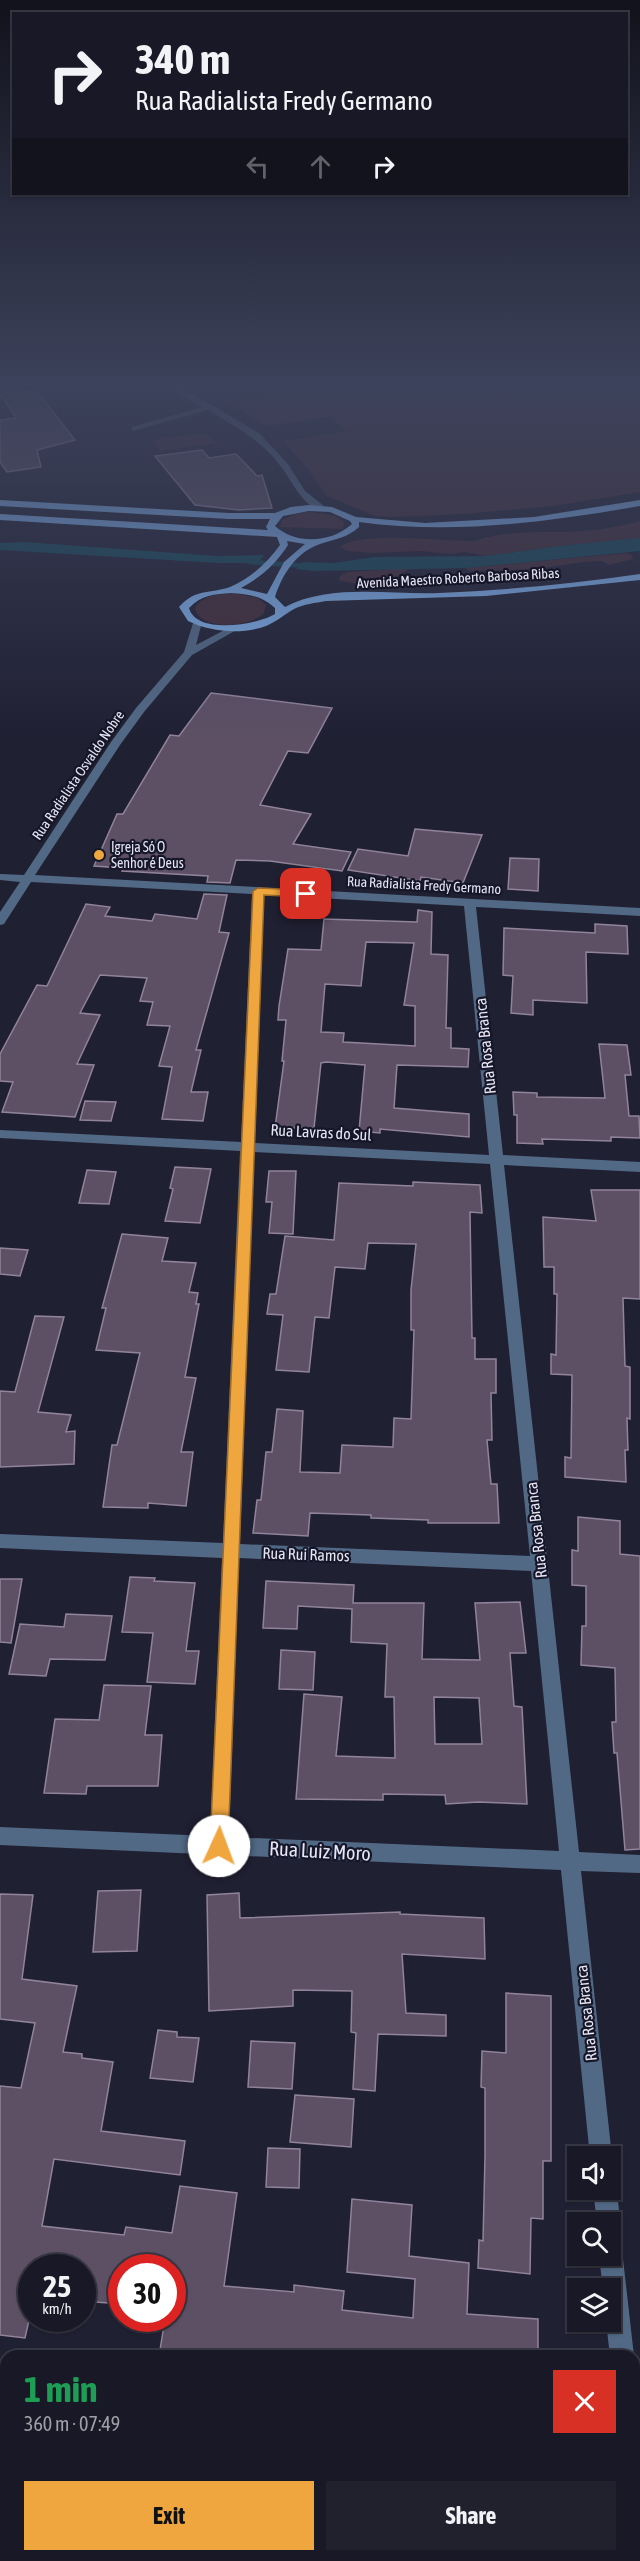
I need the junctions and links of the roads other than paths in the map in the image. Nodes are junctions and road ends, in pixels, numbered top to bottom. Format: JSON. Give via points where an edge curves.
{"nodes":[{"id":1,"x":298,"y":502,"type":"edge"},
{"id":2,"x":313,"y":502,"type":"edge"},
{"id":3,"x":640,"y":502,"type":"edge"},
{"id":4,"x":0,"y":503,"type":"edge"},
{"id":5,"x":321,"y":508,"type":"junction"},
{"id":6,"x":290,"y":510,"type":"junction"},
{"id":7,"x":276,"y":516,"type":"junction"},
{"id":8,"x":0,"y":517,"type":"edge"},
{"id":9,"x":354,"y":519,"type":"junction"},
{"id":10,"x":278,"y":535,"type":"junction"},
{"id":11,"x":323,"y":540,"type":"junction"},
{"id":12,"x":640,"y":577,"type":"edge"},
{"id":13,"x":228,"y":591,"type":"junction"},
{"id":14,"x":270,"y":598,"type":"junction"},
{"id":15,"x":279,"y":613,"type":"junction"},
{"id":16,"x":197,"y":622,"type":"junction"},
{"id":17,"x":235,"y":628,"type":"junction"},
{"id":18,"x":189,"y":653,"type":"junction"},
{"id":19,"x":0,"y":877,"type":"edge"},
{"id":20,"x":27,"y":879,"type":"junction"},
{"id":21,"x":258,"y":891,"type":"junction"},
{"id":22,"x":470,"y":903,"type":"junction"},
{"id":23,"x":640,"y":912,"type":"edge"},
{"id":24,"x":0,"y":921,"type":"edge"},
{"id":25,"x":0,"y":1134,"type":"edge"},
{"id":26,"x":248,"y":1146,"type":"junction"},
{"id":27,"x":497,"y":1160,"type":"junction"},
{"id":28,"x":640,"y":1167,"type":"edge"},
{"id":29,"x":0,"y":1541,"type":"edge"},
{"id":30,"x":232,"y":1551,"type":"junction"},
{"id":31,"x":539,"y":1564,"type":"junction"},
{"id":32,"x":0,"y":1836,"type":"edge"},
{"id":33,"x":219,"y":1846,"type":"junction"},
{"id":34,"x":570,"y":1862,"type":"junction"},
{"id":35,"x":640,"y":1864,"type":"edge"},
{"id":36,"x":600,"y":2146,"type":"edge"},
{"id":37,"x":612,"y":2266,"type":"edge"},
{"id":38,"x":621,"y":2350,"type":"edge"}],
"edges":[{"from":1,"to":6,"type":"street"},
{"from":2,"to":5,"type":"street"},
{"from":3,"to":9,"type":"main road","via":[[537,518],[453,525],[398,525]]},
{"from":4,"to":7,"type":"main road"},
{"from":5,"to":6,"type":"main road"},
{"from":5,"to":9,"type":"main road"},
{"from":6,"to":7,"type":"main road"},
{"from":7,"to":10,"type":"main road","via":[[270,527]]},
{"from":8,"to":10,"type":"main road"},
{"from":9,"to":11,"type":"main road","via":[[355,528]]},
{"from":10,"to":11,"type":"main road"},
{"from":10,"to":13,"type":"main road","via":[[284,545],[280,550],[259,572]]},
{"from":11,"to":14,"type":"main road","via":[[303,548],[279,575]]},
{"from":12,"to":15,"type":"main road","name":"Avenida Maestro Roberto Barbosa Ribas","via":[[484,593],[320,599]]},
{"from":13,"to":14,"type":"main road"},
{"from":13,"to":16,"type":"main road","via":[[203,594],[187,602],[185,612]]},
{"from":14,"to":15,"type":"main road","via":[[280,608]]},
{"from":15,"to":17,"type":"main road","name":"Avenida Maestro Roberto Barbosa Ribas","via":[[263,623]]},
{"from":16,"to":17,"type":"main road","name":"Avenida Maestro Roberto Barbosa Ribas"},
{"from":16,"to":18,"type":"street","name":"Rua Radialista Osvaldo Nobre"},
{"from":17,"to":18,"type":"street","name":"Rua Radialista Osvaldo Nobre"},
{"from":18,"to":20,"type":"street","name":"Rua Radialista Osvaldo Nobre","via":[[115,744]]},
{"from":19,"to":20,"type":"street","name":"Rua Radialista Fredy Germano"},
{"from":20,"to":21,"type":"street","name":"Rua Radialista Fredy Germano"},
{"from":20,"to":24,"type":"street","name":"Rua Radialista Osvaldo Nobre"},
{"from":21,"to":22,"type":"street","name":"Rua Radialista Fredy Germano"},
{"from":21,"to":26,"type":"street"},
{"from":22,"to":23,"type":"street","name":"Rua Radialista Fredy Germano"},
{"from":22,"to":27,"type":"street","name":"Rua Rosa Branca"},
{"from":25,"to":26,"type":"street","name":"Rua Lavras do Sul"},
{"from":26,"to":27,"type":"street","name":"Rua Lavras do Sul"},
{"from":26,"to":30,"type":"street"},
{"from":27,"to":28,"type":"street","name":"Rua Lavras do Sul"},
{"from":27,"to":31,"type":"street","name":"Rua Rosa Branca"},
{"from":29,"to":30,"type":"street","name":"Rua Rui Ramos"},
{"from":30,"to":31,"type":"street","name":"Rua Rui Ramos"},
{"from":30,"to":33,"type":"street"},
{"from":31,"to":34,"type":"street","name":"Rua Rosa Branca"},
{"from":32,"to":33,"type":"street","name":"Rua Luiz Moro"},
{"from":33,"to":34,"type":"street","name":"Rua Luiz Moro"},
{"from":34,"to":35,"type":"street","name":"Rua Luiz Moro"},
{"from":34,"to":36,"type":"street","name":"Rua Rosa Branca"},
{"from":37,"to":38,"type":"street"}]}
